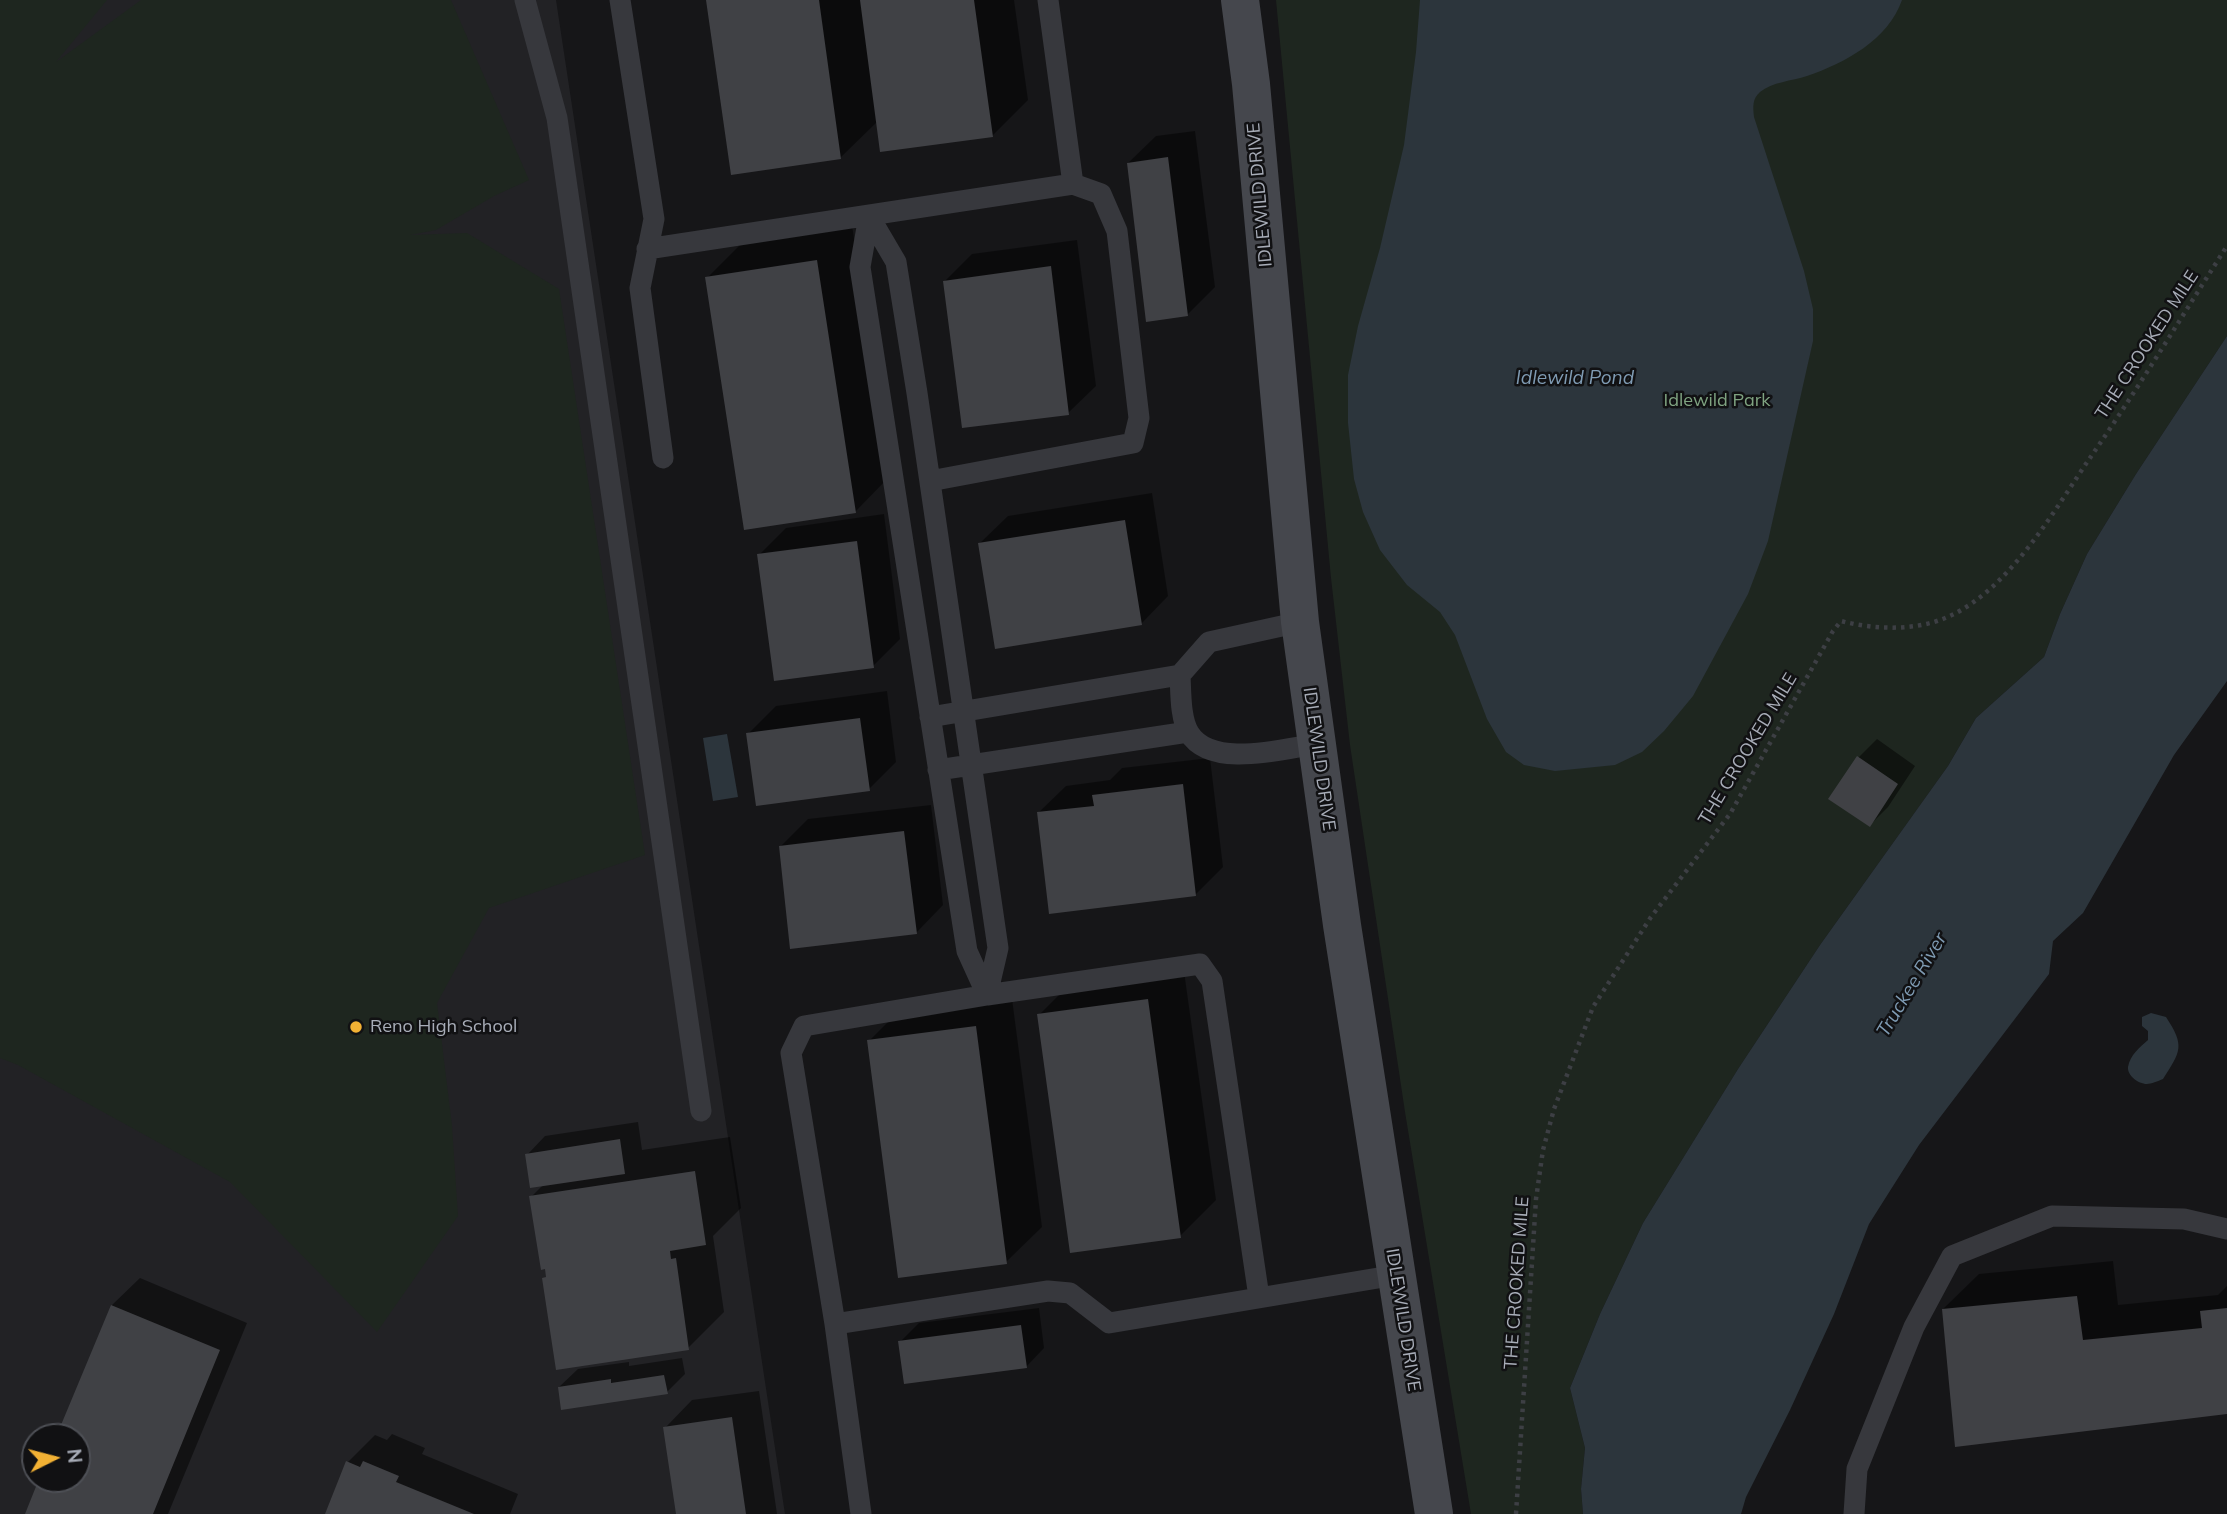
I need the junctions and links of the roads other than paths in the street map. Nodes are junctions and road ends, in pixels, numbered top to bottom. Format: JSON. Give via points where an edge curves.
{"nodes":[{"id":1,"x":525,"y":0,"type":"edge"},
{"id":2,"x":620,"y":0,"type":"edge"},
{"id":3,"x":1048,"y":0,"type":"edge"},
{"id":4,"x":1240,"y":0,"type":"edge"},
{"id":5,"x":1073,"y":184,"type":"junction"},
{"id":6,"x":869,"y":216,"type":"junction"},
{"id":7,"x":647,"y":249,"type":"junction"},
{"id":8,"x":663,"y":458,"type":"dead end"},
{"id":9,"x":930,"y":481,"type":"junction"},
{"id":10,"x":1300,"y":622,"type":"junction"},
{"id":11,"x":1180,"y":675,"type":"junction"},
{"id":12,"x":963,"y":712,"type":"junction"},
{"id":13,"x":930,"y":717,"type":"junction"},
{"id":14,"x":1188,"y":732,"type":"junction"},
{"id":15,"x":1316,"y":744,"type":"junction"},
{"id":16,"x":971,"y":765,"type":"junction"},
{"id":17,"x":938,"y":770,"type":"junction"},
{"id":18,"x":987,"y":995,"type":"junction"},
{"id":19,"x":701,"y":1111,"type":"dead end"},
{"id":20,"x":2227,"y":1228,"type":"edge"},
{"id":21,"x":1396,"y":1275,"type":"junction"},
{"id":22,"x":1259,"y":1297,"type":"junction"},
{"id":23,"x":835,"y":1324,"type":"junction"},
{"id":24,"x":861,"y":1514,"type":"edge"},
{"id":25,"x":1434,"y":1514,"type":"edge"},
{"id":26,"x":1854,"y":1514,"type":"edge"}],
"edges":[{"from":1,"to":19,"type":"lane","via":[[557,118]]},
{"from":2,"to":7,"type":"lane","via":[[654,219]]},
{"from":3,"to":5,"type":"lane"},
{"from":4,"to":10,"type":"street","name":"IDLEWILD DRIVE"},
{"from":5,"to":6,"type":"lane"},
{"from":5,"to":9,"type":"lane","via":[[1101,194],[1117,232],[1139,418],[1133,443]]},
{"from":6,"to":7,"type":"lane"},
{"from":6,"to":9,"type":"lane","via":[[895,262]]},
{"from":6,"to":13,"type":"lane","via":[[860,267]]},
{"from":7,"to":8,"type":"lane","via":[[640,288]]},
{"from":9,"to":12,"type":"lane"},
{"from":10,"to":11,"type":"lane","via":[[1209,642]]},
{"from":10,"to":15,"type":"street","name":"IDLEWILD DRIVE"},
{"from":11,"to":12,"type":"lane"},
{"from":11,"to":14,"type":"lane"},
{"from":12,"to":13,"type":"lane"},
{"from":12,"to":16,"type":"lane"},
{"from":13,"to":17,"type":"lane"},
{"from":14,"to":15,"type":"lane","via":[[1201,747],[1242,755]]},
{"from":14,"to":16,"type":"lane"},
{"from":15,"to":21,"type":"street","name":"IDLEWILD DRIVE"},
{"from":16,"to":17,"type":"lane"},
{"from":16,"to":18,"type":"lane","via":[[998,948]]},
{"from":17,"to":18,"type":"lane","via":[[967,951]]},
{"from":18,"to":22,"type":"lane","via":[[1200,964],[1212,981]]},
{"from":18,"to":23,"type":"lane","via":[[804,1026],[791,1053]]},
{"from":20,"to":26,"type":"lane","via":[[2184,1219],[2052,1216],[1952,1256],[1914,1327],[1857,1468]]},
{"from":21,"to":22,"type":"lane"},
{"from":21,"to":25,"type":"street","name":"IDLEWILD DRIVE"},
{"from":22,"to":23,"type":"lane","via":[[1109,1323],[1070,1293],[1048,1291]]},
{"from":23,"to":24,"type":"lane"}]}
